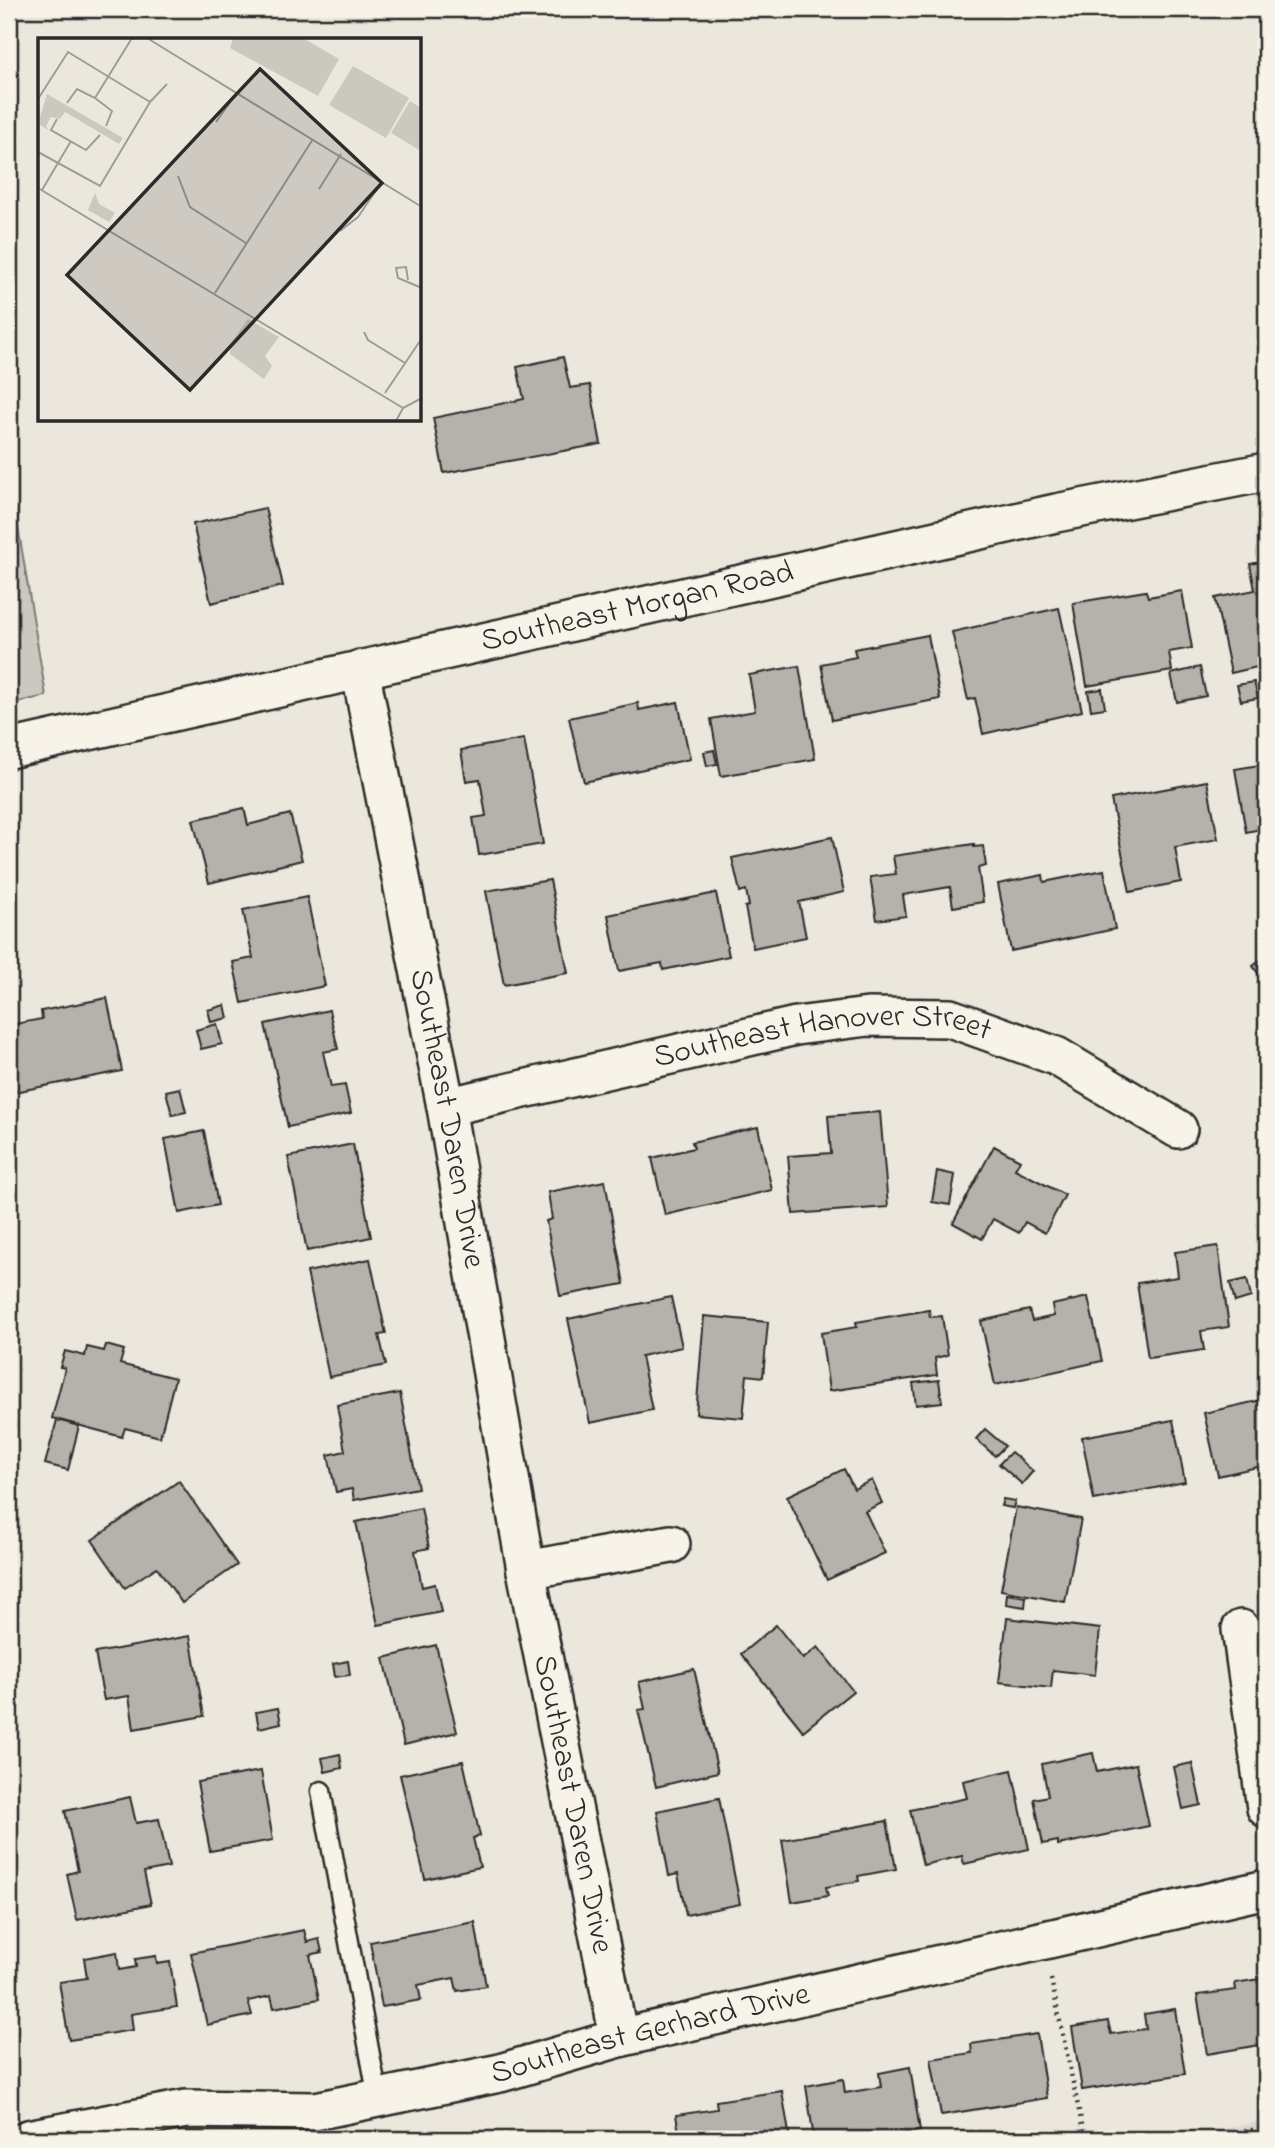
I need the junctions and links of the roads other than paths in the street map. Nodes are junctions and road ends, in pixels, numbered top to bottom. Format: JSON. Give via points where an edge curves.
{"nodes":[{"id":1,"x":1266,"y":472,"type":"edge"},
{"id":2,"x":360,"y":669,"type":"junction"},
{"id":3,"x":9,"y":749,"type":"edge"},
{"id":4,"x":446,"y":1107,"type":"junction"},
{"id":5,"x":1178,"y":1129,"type":"dead end"},
{"id":6,"x":671,"y":1544,"type":"dead end"},
{"id":7,"x":526,"y":1570,"type":"junction"},
{"id":8,"x":1241,"y":1629,"type":"dead end"},
{"id":9,"x":321,"y":1791,"type":"dead end"},
{"id":10,"x":1266,"y":1808,"type":"edge"},
{"id":11,"x":1266,"y":1889,"type":"edge"},
{"id":12,"x":619,"y":2038,"type":"junction"},
{"id":13,"x":378,"y":2098,"type":"junction"},
{"id":14,"x":28,"y":2139,"type":"edge"}],
"edges":[{"from":1,"to":2,"type":"street","name":"Southeast Morgan Road","via":[[1056,513]]},
{"from":2,"to":3,"type":"street","name":"Southeast Morgan Road"},
{"from":2,"to":4,"type":"street","name":"Southeast Daren Drive"},
{"from":4,"to":5,"type":"street","name":"Southeast Hanover Street","via":[[796,1026],[868,1017],[950,1018],[1056,1056]]},
{"from":4,"to":7,"type":"street","name":"Southeast Daren Drive"},
{"from":6,"to":7,"type":"street"},
{"from":7,"to":12,"type":"street","name":"Southeast Daren Drive"},
{"from":8,"to":10,"type":"street"},
{"from":9,"to":13,"type":"lane"},
{"from":11,"to":12,"type":"street","name":"Southeast Gerhard Drive"},
{"from":12,"to":13,"type":"street","name":"Southeast Gerhard Drive","via":[[500,2073]]},
{"from":13,"to":14,"type":"street","name":"Southeast Gerhard Drive","via":[[315,2112],[187,2109]]}]}
